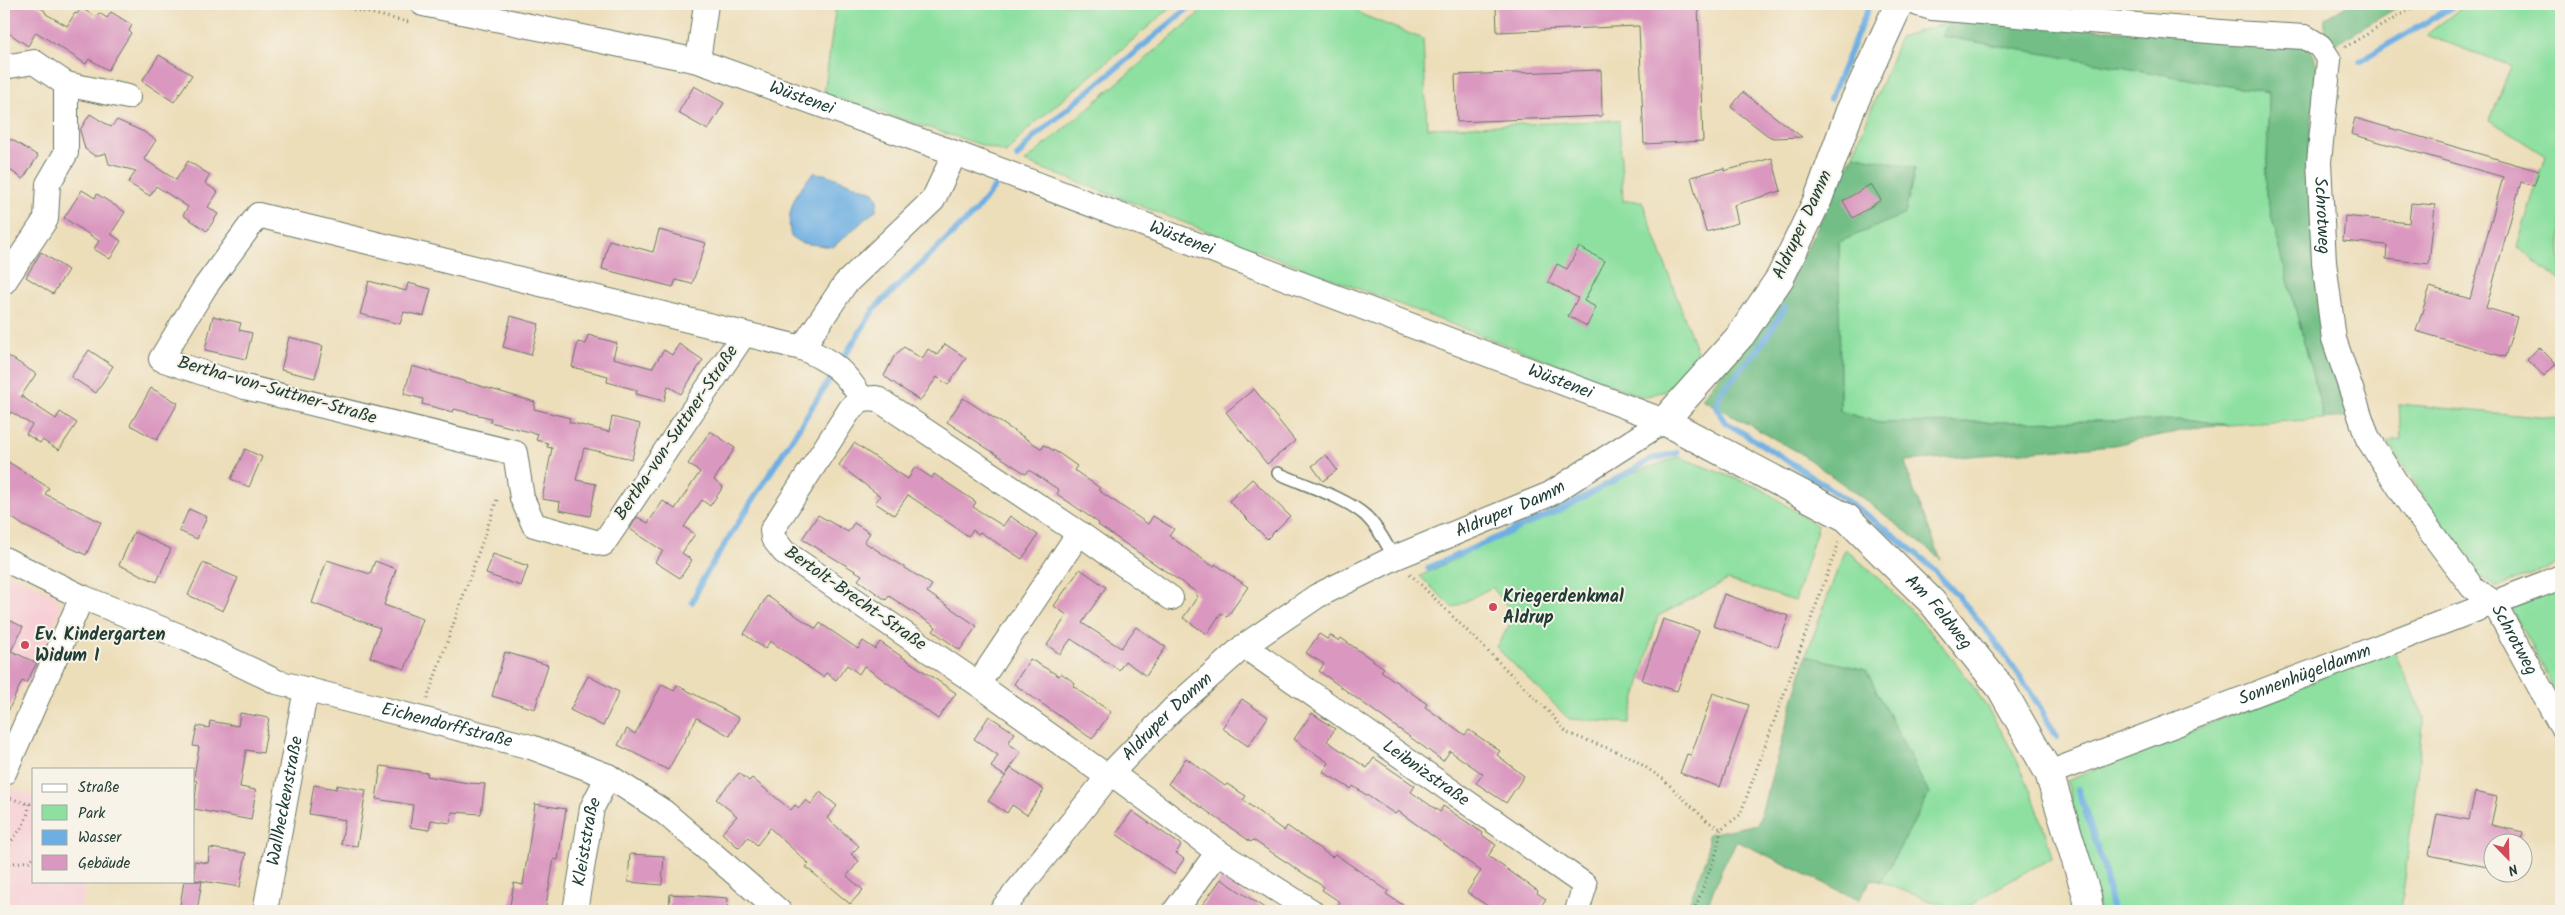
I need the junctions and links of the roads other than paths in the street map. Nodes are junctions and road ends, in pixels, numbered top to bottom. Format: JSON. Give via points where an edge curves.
{"nodes":[{"id":1,"x":706,"y":4,"type":"edge"},
{"id":2,"x":1899,"y":4,"type":"edge"},
{"id":3,"x":1918,"y":4,"type":"edge"},
{"id":4,"x":418,"y":13,"type":"edge"},
{"id":5,"x":698,"y":61,"type":"junction"},
{"id":6,"x":4,"y":66,"type":"edge"},
{"id":7,"x":66,"y":84,"type":"junction"},
{"id":8,"x":128,"y":97,"type":"dead end"},
{"id":9,"x":956,"y":153,"type":"junction"},
{"id":10,"x":4,"y":282,"type":"edge"},
{"id":11,"x":744,"y":334,"type":"junction"},
{"id":12,"x":802,"y":348,"type":"junction"},
{"id":13,"x":862,"y":398,"type":"junction"},
{"id":14,"x":1664,"y":421,"type":"junction"},
{"id":15,"x":1278,"y":473,"type":"dead end"},
{"id":16,"x":1079,"y":533,"type":"junction"},
{"id":17,"x":1394,"y":558,"type":"junction"},
{"id":18,"x":4,"y":559,"type":"edge"},
{"id":19,"x":2561,"y":577,"type":"edge"},
{"id":20,"x":82,"y":597,"type":"junction"},
{"id":21,"x":1171,"y":598,"type":"dead end"},
{"id":22,"x":2494,"y":603,"type":"junction"},
{"id":23,"x":1244,"y":646,"type":"junction"},
{"id":24,"x":978,"y":684,"type":"junction"},
{"id":25,"x":306,"y":689,"type":"junction"},
{"id":26,"x":2561,"y":726,"type":"edge"},
{"id":27,"x":4,"y":773,"type":"edge"},
{"id":28,"x":2049,"y":773,"type":"junction"},
{"id":29,"x":1110,"y":775,"type":"junction"},
{"id":30,"x":608,"y":776,"type":"junction"},
{"id":31,"x":1218,"y":852,"type":"junction"},
{"id":32,"x":265,"y":911,"type":"edge"},
{"id":33,"x":575,"y":911,"type":"edge"},
{"id":34,"x":779,"y":911,"type":"edge"},
{"id":35,"x":1001,"y":911,"type":"edge"},
{"id":36,"x":1175,"y":911,"type":"edge"},
{"id":37,"x":1311,"y":911,"type":"edge"},
{"id":38,"x":1577,"y":911,"type":"edge"},
{"id":39,"x":2088,"y":911,"type":"edge"}],
"edges":[{"from":1,"to":5,"type":"street"},
{"from":2,"to":14,"type":"street","name":"Aldruper Damm","via":[[1850,111],[1818,200],[1780,278],[1742,335]]},
{"from":3,"to":22,"type":"street","name":"Schrotweg","via":[[2036,18],[2304,37],[2320,46],[2329,60],[2319,162],[2324,262],[2334,339],[2368,440],[2410,504],[2472,587]]},
{"from":4,"to":5,"type":"street","name":"Wüstenei"},
{"from":5,"to":9,"type":"street","name":"Wüstenei"},
{"from":6,"to":7,"type":"street","via":[[34,62]]},
{"from":7,"to":8,"type":"street"},
{"from":7,"to":10,"type":"street","via":[[66,153],[48,184],[46,219]]},
{"from":9,"to":12,"type":"street","via":[[933,200],[845,284]]},
{"from":9,"to":14,"type":"street","name":"Wüstenei"},
{"from":11,"to":11,"type":"street","name":"Bertha-von-Suttner-Straße","via":[[602,544],[534,525],[522,498],[515,453],[245,387],[161,359],[206,287],[258,214]]},
{"from":11,"to":12,"type":"street","name":"Bertha-von-Suttner-Straße"},
{"from":12,"to":13,"type":"street","name":"Bertha-von-Suttner-Straße","via":[[838,368]]},
{"from":13,"to":16,"type":"street","via":[[876,398]]},
{"from":13,"to":24,"type":"street","name":"Bertolt-Brecht-Straße","via":[[852,408],[772,530],[773,538],[784,552]]},
{"from":14,"to":17,"type":"street","name":"Aldruper Damm","via":[[1550,494]]},
{"from":14,"to":28,"type":"street","name":"Am Feldweg","via":[[1848,518],[1932,602],[2001,688]]},
{"from":15,"to":17,"type":"lane","via":[[1360,512],[1375,526]]},
{"from":16,"to":21,"type":"street"},
{"from":16,"to":24,"type":"street"},
{"from":17,"to":23,"type":"street","name":"Aldruper Damm","via":[[1317,596]]},
{"from":18,"to":20,"type":"street","name":"Eichendorffstraße"},
{"from":19,"to":22,"type":"street","name":"Sonnenhügeldamm"},
{"from":20,"to":25,"type":"street","name":"Eichendorffstraße","via":[[187,639],[277,682]]},
{"from":20,"to":27,"type":"street"},
{"from":22,"to":26,"type":"street","name":"Schrotweg"},
{"from":22,"to":28,"type":"street","name":"Sonnenhügeldamm"},
{"from":23,"to":29,"type":"street","name":"Aldruper Damm","via":[[1173,709]]},
{"from":23,"to":38,"type":"street","name":"Leibnizstraße","via":[[1585,885]]},
{"from":24,"to":29,"type":"street","name":"Bertolt-Brecht-Straße"},
{"from":25,"to":30,"type":"street","name":"Eichendorffstraße","via":[[531,746]]},
{"from":25,"to":32,"type":"street","name":"Wallheckenstraße"},
{"from":28,"to":39,"type":"street","name":"Am Feldweg","via":[[2087,896]]},
{"from":29,"to":31,"type":"street"},
{"from":29,"to":35,"type":"street","name":"Aldruper Damm"},
{"from":30,"to":33,"type":"street","name":"Kleiststraße","via":[[592,808]]},
{"from":30,"to":34,"type":"street","name":"Eichendorffstraße","via":[[664,812]]},
{"from":31,"to":36,"type":"street"},
{"from":31,"to":37,"type":"street"}]}
